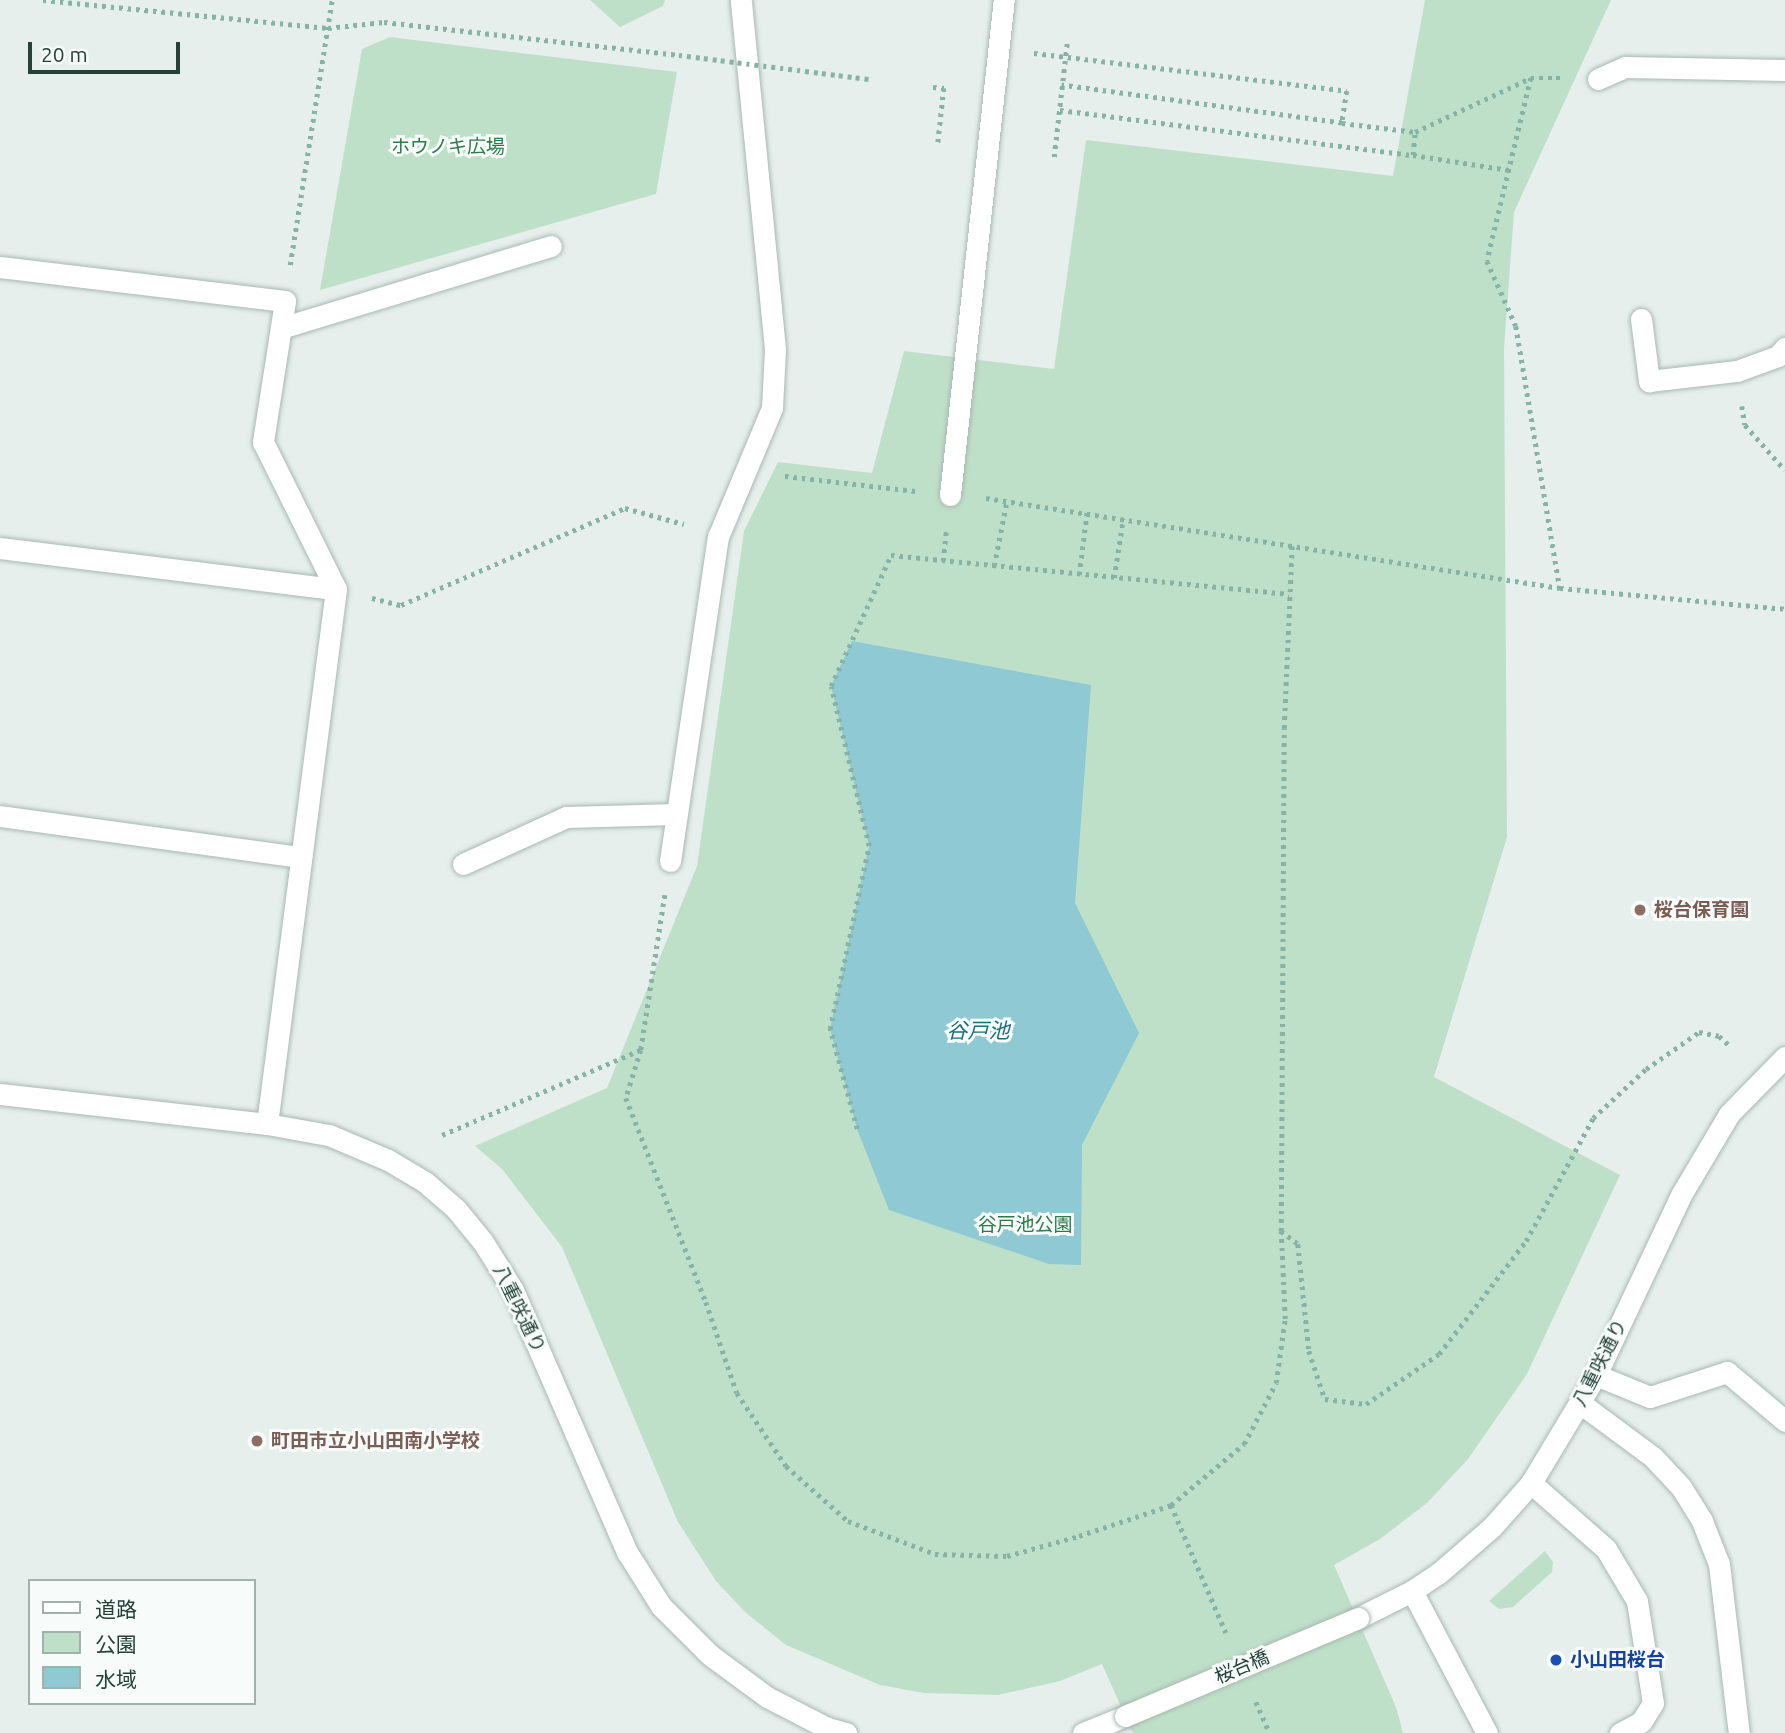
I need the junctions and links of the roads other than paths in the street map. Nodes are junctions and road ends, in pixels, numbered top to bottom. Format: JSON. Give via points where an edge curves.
{"nodes":[{"id":1,"x":741,"y":0,"type":"edge"},
{"id":2,"x":1004,"y":0,"type":"edge"},
{"id":3,"x":1785,"y":71,"type":"edge"},
{"id":4,"x":1598,"y":79,"type":"dead end"},
{"id":5,"x":551,"y":246,"type":"dead end"},
{"id":6,"x":0,"y":267,"type":"edge"},
{"id":7,"x":1641,"y":319,"type":"dead end"},
{"id":8,"x":281,"y":328,"type":"junction"},
{"id":9,"x":1785,"y":348,"type":"edge"},
{"id":10,"x":950,"y":495,"type":"road end"},
{"id":11,"x":0,"y":548,"type":"edge"},
{"id":12,"x":337,"y":589,"type":"junction"},
{"id":13,"x":676,"y":814,"type":"junction"},
{"id":14,"x":0,"y":816,"type":"edge"},
{"id":15,"x":301,"y":858,"type":"junction"},
{"id":16,"x":670,"y":861,"type":"road end"},
{"id":17,"x":463,"y":864,"type":"dead end"},
{"id":18,"x":1785,"y":1057,"type":"edge"},
{"id":19,"x":0,"y":1094,"type":"edge"},
{"id":20,"x":267,"y":1124,"type":"junction"},
{"id":21,"x":1596,"y":1375,"type":"junction"},
{"id":22,"x":1580,"y":1403,"type":"junction"},
{"id":23,"x":1785,"y":1421,"type":"edge"},
{"id":24,"x":1531,"y":1483,"type":"junction"},
{"id":25,"x":1412,"y":1591,"type":"junction"},
{"id":26,"x":1358,"y":1618,"type":"joint"},
{"id":27,"x":846,"y":1733,"type":"edge"},
{"id":28,"x":1083,"y":1733,"type":"edge"},
{"id":29,"x":1487,"y":1733,"type":"edge"},
{"id":30,"x":1620,"y":1733,"type":"edge"},
{"id":31,"x":1739,"y":1733,"type":"edge"}],
"edges":[{"from":1,"to":13,"type":"street","via":[[775,349],[772,408],[718,537]]},
{"from":2,"to":10,"type":"street"},
{"from":3,"to":4,"type":"street","via":[[1625,66]]},
{"from":5,"to":8,"type":"street"},
{"from":6,"to":8,"type":"street","via":[[285,301]]},
{"from":7,"to":9,"type":"street","via":[[1649,381],[1737,370],[1777,356]]},
{"from":8,"to":12,"type":"street","via":[[263,442]]},
{"from":11,"to":12,"type":"street"},
{"from":12,"to":15,"type":"street"},
{"from":13,"to":16,"type":"street"},
{"from":13,"to":17,"type":"street","via":[[566,817]]},
{"from":14,"to":15,"type":"street"},
{"from":15,"to":20,"type":"street"},
{"from":18,"to":21,"type":"street","name":"八重咲通り","via":[[1730,1114],[1688,1183]]},
{"from":19,"to":20,"type":"street","name":"八重咲通り"},
{"from":20,"to":27,"type":"street","name":"八重咲通り","via":[[329,1135],[388,1160],[425,1182],[456,1209],[513,1290],[627,1552],[662,1606],[710,1655],[767,1697]]},
{"from":21,"to":22,"type":"street","name":"八重咲通り"},
{"from":21,"to":23,"type":"street","via":[[1650,1397],[1727,1372]]},
{"from":22,"to":24,"type":"street","name":"八重咲通り"},
{"from":22,"to":31,"type":"street","via":[[1653,1457],[1681,1487],[1702,1521],[1719,1564]]},
{"from":24,"to":25,"type":"street","name":"八重咲通り","via":[[1468,1549]]},
{"from":24,"to":30,"type":"street","via":[[1606,1549],[1637,1601],[1653,1703],[1642,1722]]},
{"from":25,"to":26,"type":"street","name":"八重咲通り"},
{"from":25,"to":29,"type":"street"},
{"from":26,"to":28,"type":"street","name":"桜台橋","bridge":true}]}
